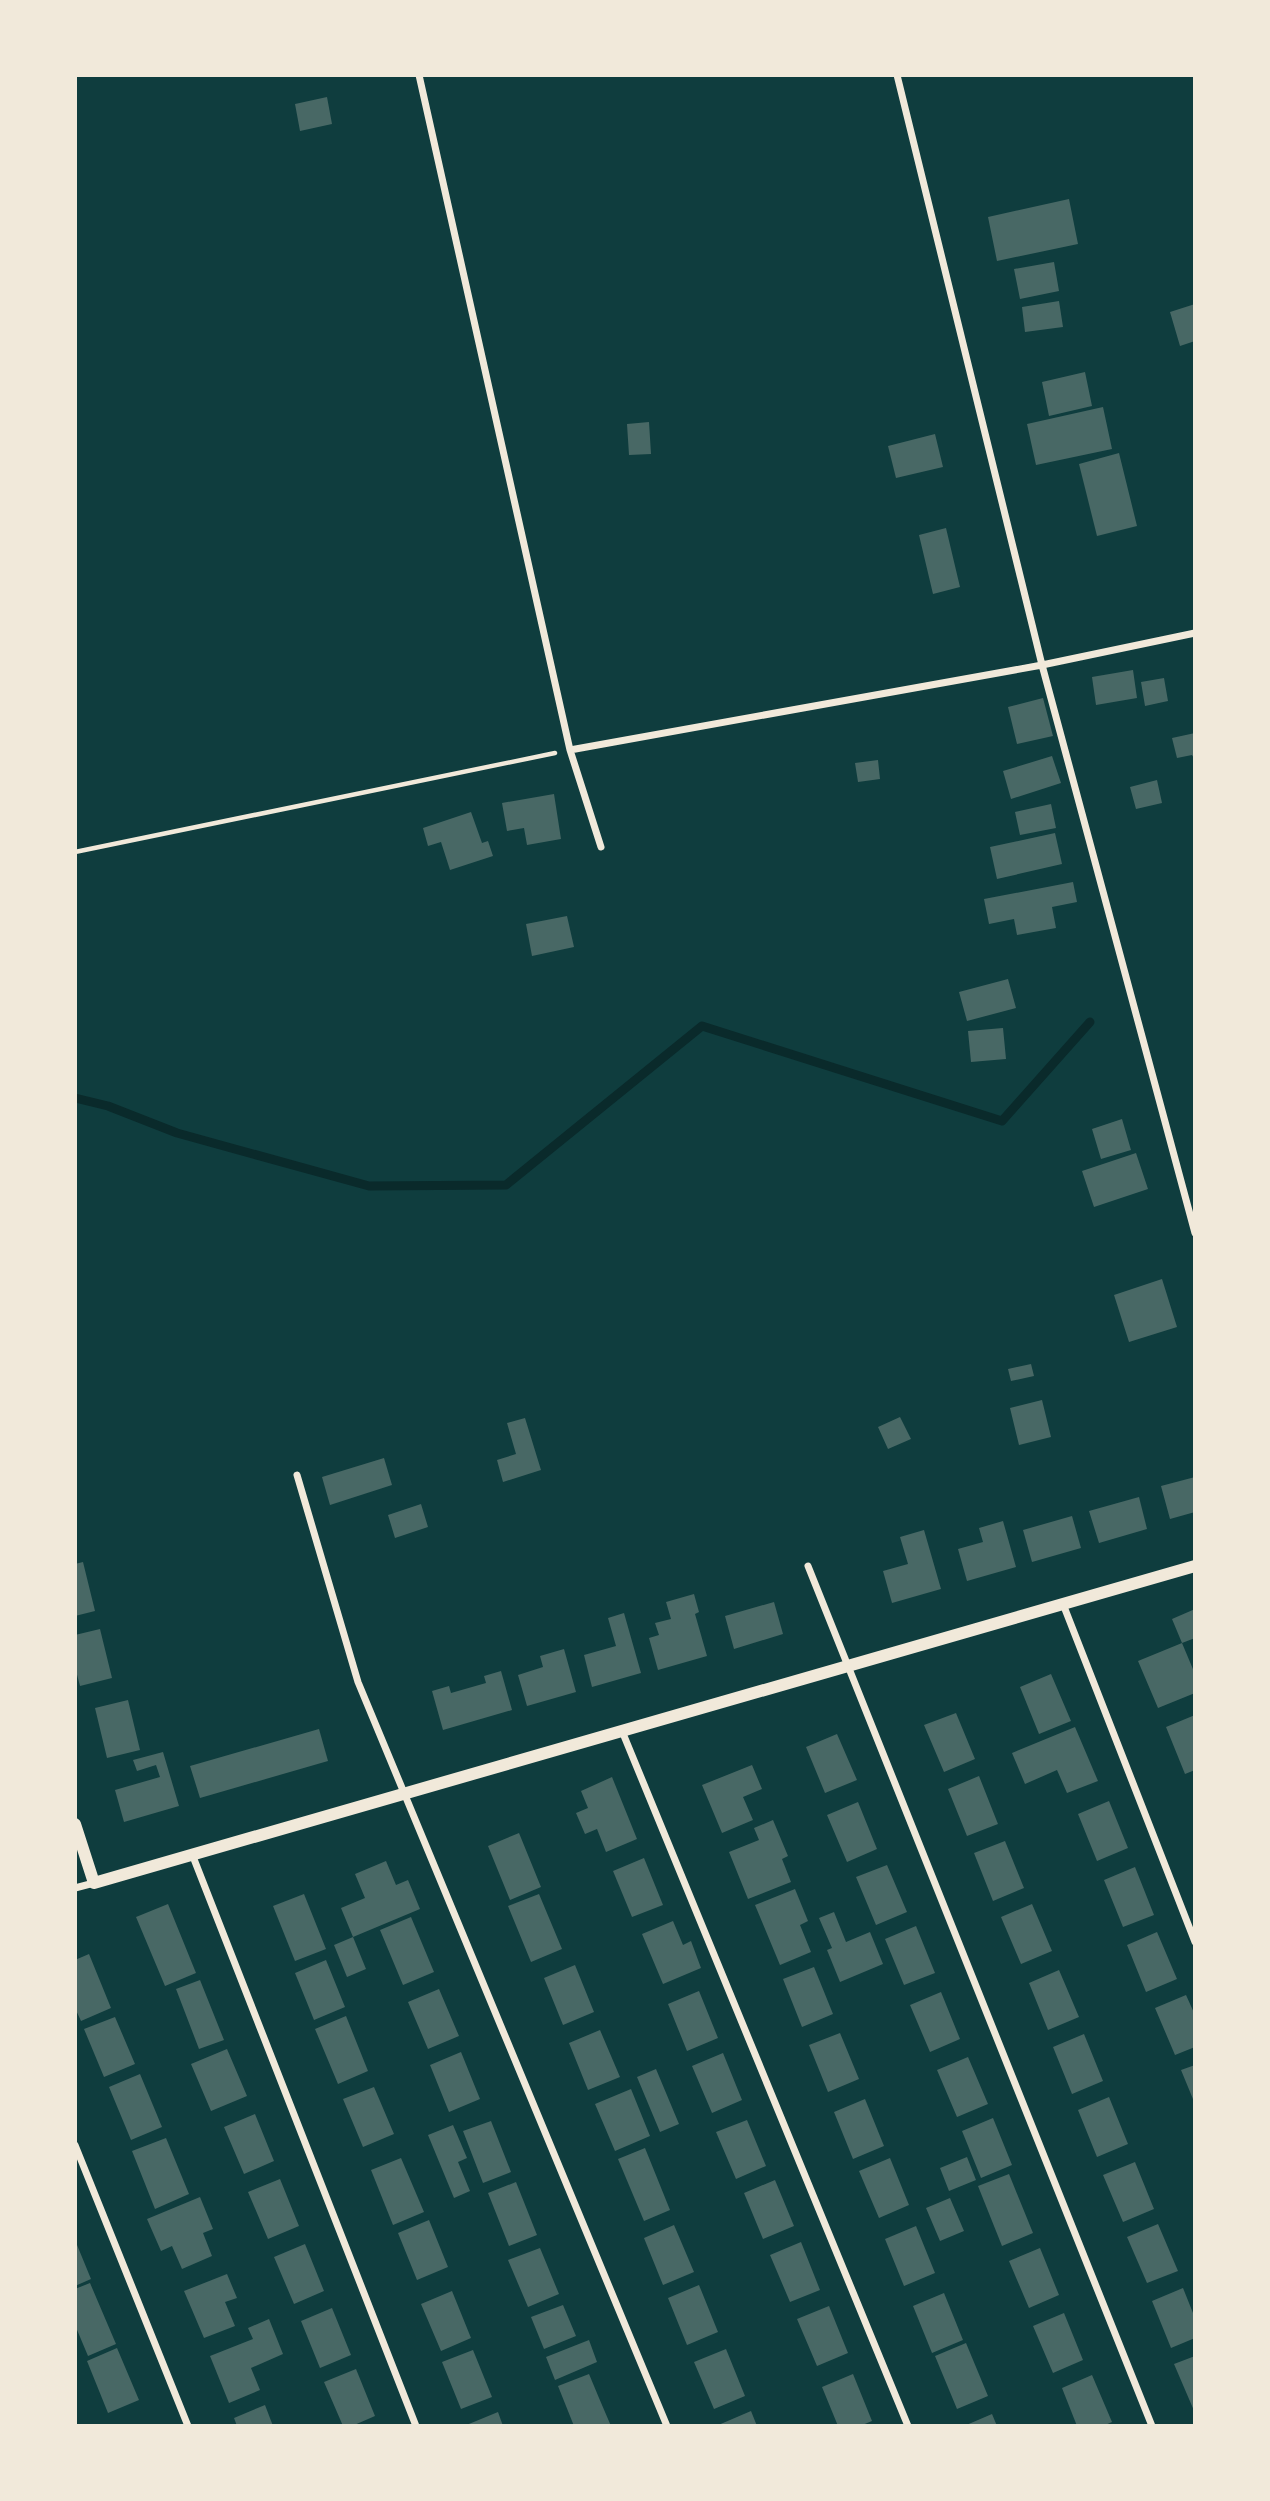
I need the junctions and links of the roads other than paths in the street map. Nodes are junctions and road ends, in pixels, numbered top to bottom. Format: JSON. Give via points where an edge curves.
{"nodes":[{"id":1,"x":419,"y":75,"type":"edge"},
{"id":2,"x":897,"y":75,"type":"edge"},
{"id":3,"x":1195,"y":633,"type":"edge"},
{"id":4,"x":1042,"y":664,"type":"junction"},
{"id":5,"x":570,"y":750,"type":"junction"},
{"id":6,"x":601,"y":847,"type":"dead end"},
{"id":7,"x":1195,"y":1234,"type":"edge"},
{"id":8,"x":297,"y":1475,"type":"dead end"},
{"id":9,"x":808,"y":1566,"type":"dead end"},
{"id":10,"x":1195,"y":1566,"type":"edge"},
{"id":11,"x":1063,"y":1604,"type":"junction"},
{"id":12,"x":848,"y":1666,"type":"junction"},
{"id":13,"x":622,"y":1731,"type":"junction"},
{"id":14,"x":405,"y":1793,"type":"junction"},
{"id":15,"x":75,"y":1824,"type":"edge"},
{"id":16,"x":192,"y":1854,"type":"junction"},
{"id":17,"x":94,"y":1883,"type":"junction"},
{"id":18,"x":75,"y":1888,"type":"edge"},
{"id":19,"x":1195,"y":1942,"type":"edge"},
{"id":20,"x":75,"y":2145,"type":"edge"},
{"id":21,"x":188,"y":2426,"type":"edge"},
{"id":22,"x":416,"y":2426,"type":"edge"},
{"id":23,"x":667,"y":2426,"type":"edge"},
{"id":24,"x":908,"y":2426,"type":"edge"},
{"id":25,"x":1152,"y":2426,"type":"edge"}],
"edges":[{"from":1,"to":5,"type":"street"},
{"from":2,"to":4,"type":"street"},
{"from":3,"to":4,"type":"street"},
{"from":4,"to":5,"type":"street"},
{"from":4,"to":7,"type":"street"},
{"from":5,"to":6,"type":"street"},
{"from":8,"to":14,"type":"street","via":[[358,1682]]},
{"from":9,"to":12,"type":"street"},
{"from":10,"to":11,"type":"street"},
{"from":11,"to":12,"type":"street"},
{"from":11,"to":19,"type":"street"},
{"from":12,"to":13,"type":"street"},
{"from":12,"to":25,"type":"street"},
{"from":13,"to":14,"type":"street"},
{"from":13,"to":24,"type":"street"},
{"from":14,"to":16,"type":"street"},
{"from":14,"to":23,"type":"street"},
{"from":15,"to":17,"type":"street"},
{"from":16,"to":17,"type":"street"},
{"from":16,"to":22,"type":"street"},
{"from":17,"to":18,"type":"street"},
{"from":20,"to":21,"type":"street"}]}
